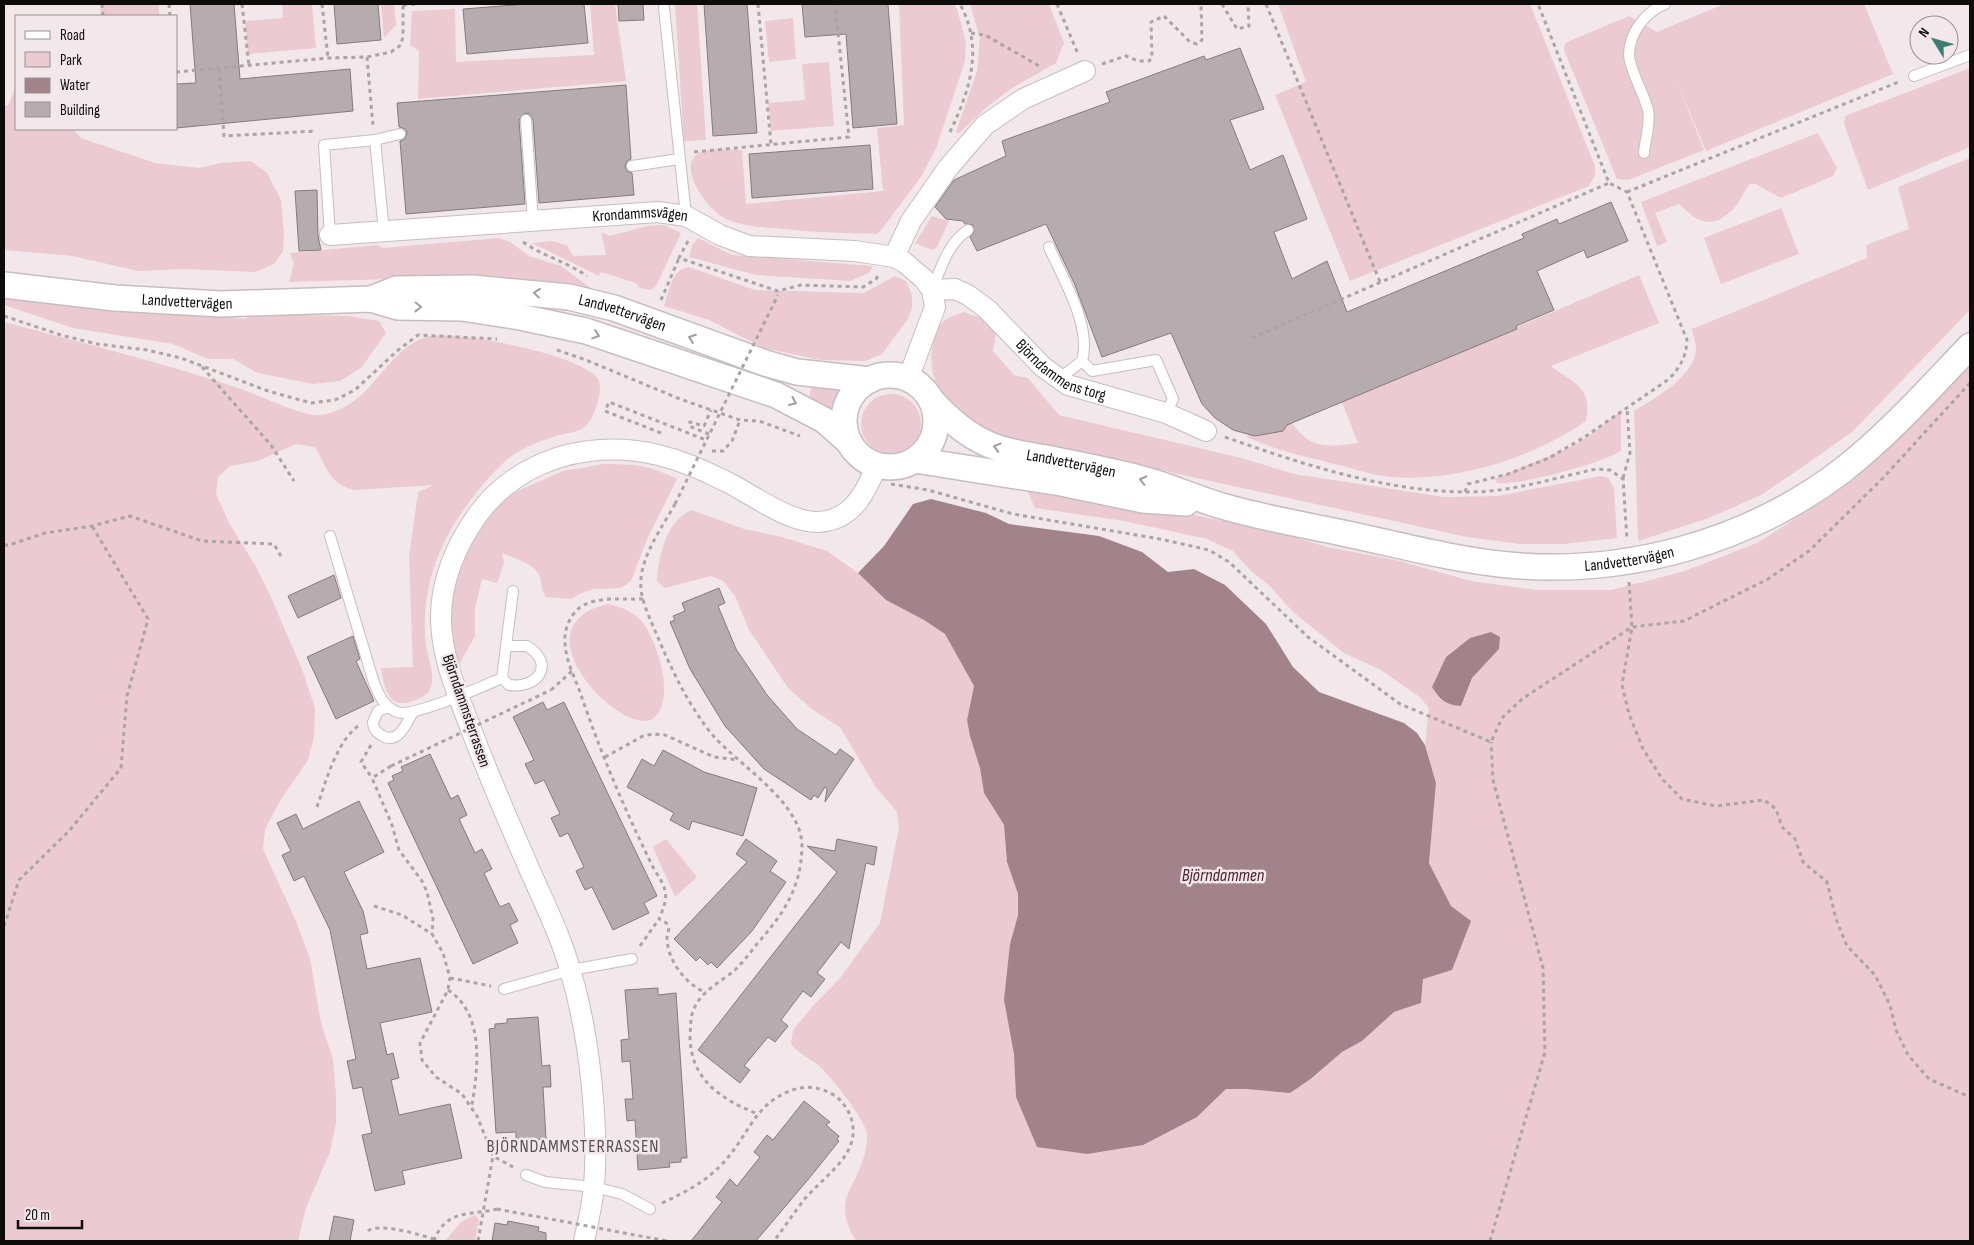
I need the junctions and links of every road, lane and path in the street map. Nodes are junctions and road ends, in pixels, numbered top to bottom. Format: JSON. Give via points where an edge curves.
{"nodes":[{"id":1,"x":242,"y":4,"type":"edge"},
{"id":2,"x":322,"y":4,"type":"edge"},
{"id":3,"x":403,"y":4,"type":"edge"},
{"id":4,"x":418,"y":4,"type":"edge"},
{"id":5,"x":758,"y":4,"type":"edge"},
{"id":6,"x":835,"y":4,"type":"edge"},
{"id":7,"x":960,"y":4,"type":"edge"},
{"id":8,"x":1057,"y":4,"type":"edge"},
{"id":9,"x":1201,"y":4,"type":"edge"},
{"id":10,"x":1222,"y":4,"type":"edge"},
{"id":11,"x":1248,"y":4,"type":"edge"},
{"id":12,"x":1266,"y":4,"type":"edge"},
{"id":13,"x":1538,"y":4,"type":"edge"},
{"id":14,"x":1665,"y":4,"type":"edge"},
{"id":15,"x":664,"y":8,"type":"dead end"},
{"id":16,"x":971,"y":33,"type":"junction"},
{"id":17,"x":1970,"y":55,"type":"edge"},
{"id":18,"x":367,"y":57,"type":"junction"},
{"id":19,"x":328,"y":58,"type":"junction"},
{"id":20,"x":249,"y":66,"type":"junction"},
{"id":21,"x":1042,"y":68,"type":"dead end"},
{"id":22,"x":219,"y":69,"type":"junction"},
{"id":23,"x":1085,"y":71,"type":"junction"},
{"id":24,"x":178,"y":72,"type":"edge"},
{"id":25,"x":1914,"y":76,"type":"joint"},
{"id":26,"x":526,"y":120,"type":"dead end"},
{"id":27,"x":373,"y":128,"type":"dead end"},
{"id":28,"x":323,"y":131,"type":"dead end"},
{"id":29,"x":400,"y":134,"type":"dead end"},
{"id":30,"x":948,"y":137,"type":"dead end"},
{"id":31,"x":375,"y":140,"type":"junction"},
{"id":32,"x":771,"y":145,"type":"junction"},
{"id":33,"x":1644,"y":153,"type":"dead end"},
{"id":34,"x":678,"y":156,"type":"junction"},
{"id":35,"x":632,"y":166,"type":"dead end"},
{"id":36,"x":1609,"y":183,"type":"junction"},
{"id":37,"x":1627,"y":192,"type":"junction"},
{"id":38,"x":691,"y":218,"type":"junction"},
{"id":39,"x":533,"y":222,"type":"junction"},
{"id":40,"x":509,"y":223,"type":"junction"},
{"id":41,"x":968,"y":230,"type":"dead end"},
{"id":42,"x":384,"y":232,"type":"junction"},
{"id":43,"x":330,"y":235,"type":"joint"},
{"id":44,"x":1049,"y":247,"type":"dead end"},
{"id":45,"x":888,"y":256,"type":"junction"},
{"id":46,"x":679,"y":258,"type":"junction"},
{"id":47,"x":588,"y":277,"type":"dead end"},
{"id":48,"x":1380,"y":282,"type":"junction"},
{"id":49,"x":4,"y":285,"type":"edge"},
{"id":50,"x":932,"y":290,"type":"junction"},
{"id":51,"x":778,"y":293,"type":"junction"},
{"id":52,"x":371,"y":299,"type":"junction"},
{"id":53,"x":660,"y":304,"type":"dead end"},
{"id":54,"x":1252,"y":338,"type":"dead end"},
{"id":55,"x":1970,"y":346,"type":"edge"},
{"id":56,"x":1082,"y":361,"type":"junction"},
{"id":57,"x":201,"y":366,"type":"dead end"},
{"id":58,"x":908,"y":378,"type":"junction"},
{"id":59,"x":1059,"y":379,"type":"junction"},
{"id":60,"x":870,"y":380,"type":"junction"},
{"id":61,"x":931,"y":400,"type":"junction"},
{"id":62,"x":1627,"y":408,"type":"junction"},
{"id":63,"x":711,"y":410,"type":"dead end"},
{"id":64,"x":1166,"y":413,"type":"junction"},
{"id":65,"x":740,"y":420,"type":"dead end"},
{"id":66,"x":1206,"y":431,"type":"joint"},
{"id":67,"x":663,"y":434,"type":"dead end"},
{"id":68,"x":708,"y":434,"type":"junction"},
{"id":69,"x":706,"y":440,"type":"junction"},
{"id":70,"x":850,"y":443,"type":"junction"},
{"id":71,"x":696,"y":447,"type":"dead end"},
{"id":72,"x":915,"y":460,"type":"junction"},
{"id":73,"x":877,"y":464,"type":"junction"},
{"id":74,"x":1623,"y":479,"type":"junction"},
{"id":75,"x":294,"y":481,"type":"dead end"},
{"id":76,"x":1465,"y":492,"type":"junction"},
{"id":77,"x":1223,"y":506,"type":"junction"},
{"id":78,"x":92,"y":526,"type":"junction"},
{"id":79,"x":330,"y":536,"type":"dead end"},
{"id":80,"x":1627,"y":543,"type":"dead end"},
{"id":81,"x":4,"y":545,"type":"edge"},
{"id":82,"x":282,"y":558,"type":"dead end"},
{"id":83,"x":1629,"y":579,"type":"dead end"},
{"id":84,"x":513,"y":591,"type":"dead end"},
{"id":85,"x":643,"y":599,"type":"junction"},
{"id":86,"x":506,"y":646,"type":"junction"},
{"id":87,"x":572,"y":671,"type":"junction"},
{"id":88,"x":502,"y":678,"type":"junction"},
{"id":89,"x":458,"y":696,"type":"junction"},
{"id":90,"x":388,"y":707,"type":"junction"},
{"id":91,"x":413,"y":712,"type":"junction"},
{"id":92,"x":373,"y":722,"type":"junction"},
{"id":93,"x":380,"y":735,"type":"junction"},
{"id":94,"x":1492,"y":742,"type":"dead end"},
{"id":95,"x":605,"y":757,"type":"junction"},
{"id":96,"x":738,"y":760,"type":"junction"},
{"id":97,"x":372,"y":778,"type":"junction"},
{"id":98,"x":317,"y":807,"type":"dead end"},
{"id":99,"x":374,"y":906,"type":"dead end"},
{"id":100,"x":659,"y":919,"type":"junction"},
{"id":101,"x":4,"y":926,"type":"edge"},
{"id":102,"x":432,"y":934,"type":"junction"},
{"id":103,"x":632,"y":959,"type":"joint"},
{"id":104,"x":571,"y":970,"type":"junction"},
{"id":105,"x":450,"y":978,"type":"junction"},
{"id":106,"x":504,"y":988,"type":"joint"},
{"id":107,"x":448,"y":990,"type":"junction"},
{"id":108,"x":706,"y":993,"type":"junction"},
{"id":109,"x":1970,"y":1097,"type":"edge"},
{"id":110,"x":472,"y":1106,"type":"junction"},
{"id":111,"x":758,"y":1114,"type":"junction"},
{"id":112,"x":493,"y":1156,"type":"junction"},
{"id":113,"x":526,"y":1175,"type":"joint"},
{"id":114,"x":594,"y":1188,"type":"junction"},
{"id":115,"x":650,"y":1209,"type":"joint"},
{"id":116,"x":483,"y":1213,"type":"junction"},
{"id":117,"x":368,"y":1231,"type":"dead end"},
{"id":118,"x":434,"y":1240,"type":"edge"},
{"id":119,"x":478,"y":1241,"type":"edge"},
{"id":120,"x":584,"y":1241,"type":"edge"},
{"id":121,"x":668,"y":1241,"type":"edge"},
{"id":122,"x":774,"y":1241,"type":"edge"},
{"id":123,"x":1490,"y":1241,"type":"edge"}],
"edges":[{"from":1,"to":20,"type":"path"},
{"from":2,"to":19,"type":"path"},
{"from":3,"to":4,"type":"path"},
{"from":3,"to":18,"type":"path","via":[[404,36],[400,45],[391,52]]},
{"from":5,"to":32,"type":"path"},
{"from":6,"to":32,"type":"path","via":[[849,137]]},
{"from":7,"to":16,"type":"path"},
{"from":8,"to":23,"type":"path"},
{"from":9,"to":23,"type":"path","via":[[1202,40],[1197,44],[1190,42],[1164,16],[1151,22],[1152,58],[1149,61],[1126,56]]},
{"from":10,"to":11,"type":"path","via":[[1237,29],[1249,26]]},
{"from":12,"to":48,"type":"path"},
{"from":13,"to":36,"type":"path"},
{"from":14,"to":33,"type":"lane","via":[[1652,9],[1639,24],[1629,55],[1649,112]]},
{"from":15,"to":34,"type":"lane"},
{"from":16,"to":21,"type":"path","via":[[984,36]]},
{"from":16,"to":30,"type":"path","via":[[973,70],[964,102]]},
{"from":17,"to":25,"type":"lane"},
{"from":18,"to":19,"type":"path"},
{"from":18,"to":27,"type":"path"},
{"from":19,"to":20,"type":"path"},
{"from":20,"to":22,"type":"path"},
{"from":22,"to":24,"type":"path"},
{"from":22,"to":28,"type":"path","via":[[224,136]]},
{"from":23,"to":45,"type":"street","via":[[1023,99],[985,125],[948,168]]},
{"from":25,"to":37,"type":"path"},
{"from":26,"to":39,"type":"lane"},
{"from":29,"to":31,"type":"lane"},
{"from":31,"to":42,"type":"lane"},
{"from":31,"to":43,"type":"lane","via":[[324,145]]},
{"from":32,"to":34,"type":"path"},
{"from":34,"to":35,"type":"lane"},
{"from":34,"to":38,"type":"lane"},
{"from":36,"to":37,"type":"path"},
{"from":36,"to":48,"type":"path"},
{"from":37,"to":62,"type":"path","via":[[1687,340],[1681,366],[1652,392]]},
{"from":38,"to":39,"type":"street","name":"Krondammsvägen","via":[[658,212]]},
{"from":38,"to":45,"type":"street","name":"Krondammsvägen","via":[[720,235],[749,246],[855,251]]},
{"from":38,"to":46,"type":"path"},
{"from":39,"to":40,"type":"street","name":"Krondammsvägen"},
{"from":40,"to":42,"type":"street","name":"Krondammsvägen"},
{"from":40,"to":47,"type":"path","via":[[521,241],[534,250],[558,259]]},
{"from":41,"to":50,"type":"lane","via":[[957,237]]},
{"from":42,"to":43,"type":"street","name":"Krondammsvägen"},
{"from":44,"to":56,"type":"lane","via":[[1085,332],[1086,349]]},
{"from":45,"to":50,"type":"street","name":"Krondammsvägen","via":[[912,268]]},
{"from":45,"to":51,"type":"path","via":[[876,279],[863,287],[801,285]]},
{"from":46,"to":51,"type":"path"},
{"from":46,"to":53,"type":"path"},
{"from":48,"to":54,"type":"path"},
{"from":49,"to":52,"type":"street","name":"Landvettervägen","via":[[115,298],[221,304]]},
{"from":50,"to":58,"type":"street","via":[[935,307]]},
{"from":50,"to":59,"type":"street","name":"Björndammens torg","via":[[954,289],[968,295],[987,309],[1043,367]]},
{"from":51,"to":68,"type":"path","bridge":true},
{"from":60,"to":52,"type":"street","name":"Landvettervägen","one_way":true,"via":[[797,372],[614,308],[570,297],[473,288],[396,289]]},
{"from":52,"to":70,"type":"street","name":"Landvettervägen","one_way":true,"via":[[398,306],[472,309],[586,332],[776,395],[824,420]]},
{"from":55,"to":77,"type":"street","name":"Landvettervägen","via":[[1884,433],[1842,470],[1746,527],[1657,556],[1560,568],[1507,565],[1446,556]]},
{"from":56,"to":59,"type":"lane"},
{"from":56,"to":64,"type":"lane","via":[[1092,371],[1156,360],[1173,399]]},
{"from":57,"to":75,"type":"path","via":[[271,445]]},
{"from":58,"to":60,"type":"street","via":[[889,375]]},
{"from":58,"to":61,"type":"street"},
{"from":59,"to":64,"type":"street","name":"Björndammens torg","via":[[1080,389]]},
{"from":60,"to":70,"type":"street","via":[[858,389],[847,407],[845,422]]},
{"from":61,"to":72,"type":"street","via":[[936,420],[934,433],[929,445]]},
{"from":77,"to":61,"type":"street","name":"Landvettervägen","one_way":true,"via":[[1147,480],[990,445],[954,423]]},
{"from":62,"to":74,"type":"path","via":[[1630,453]]},
{"from":62,"to":76,"type":"path","via":[[1549,458],[1508,474],[1468,484]]},
{"from":63,"to":68,"type":"path","via":[[704,426],[690,422],[689,426]]},
{"from":64,"to":66,"type":"street","name":"Björndammens torg"},
{"from":65,"to":71,"type":"path","via":[[732,441],[723,451]]},
{"from":66,"to":76,"type":"path","via":[[1354,478]]},
{"from":67,"to":69,"type":"path","via":[[605,410],[609,402]]},
{"from":68,"to":69,"type":"path","bridge":true},
{"from":69,"to":85,"type":"path","bridge":true,"via":[[643,568],[640,580]]},
{"from":70,"to":73,"type":"street","via":[[861,456]]},
{"from":72,"to":73,"type":"street","via":[[894,466]]},
{"from":72,"to":77,"type":"street","name":"Landvettervägen","via":[[1061,483],[1143,500]]},
{"from":73,"to":89,"type":"street","name":"Björndammsterrassen","via":[[864,494],[855,505],[842,516],[816,522],[786,514],[710,474],[664,456],[635,449],[582,452],[559,457],[525,472],[500,489],[465,531],[447,577],[441,619],[444,652]]},
{"from":74,"to":76,"type":"path","via":[[1610,470],[1596,469],[1505,488]]},
{"from":74,"to":80,"type":"path"},
{"from":78,"to":81,"type":"path","via":[[45,533],[10,546]]},
{"from":78,"to":82,"type":"path","via":[[130,516],[202,541],[274,544]]},
{"from":78,"to":101,"type":"path","via":[[148,619],[127,696],[121,768],[68,832],[19,880]]},
{"from":79,"to":90,"type":"lane","via":[[374,683],[380,699]]},
{"from":83,"to":109,"type":"path","via":[[1632,627],[1622,685],[1643,749],[1663,780],[1682,799],[1716,806],[1764,800],[1776,808],[1782,828],[1795,840],[1803,862],[1827,882],[1847,946],[1875,975],[1908,1055],[1929,1079]]},
{"from":84,"to":86,"type":"lane"},
{"from":85,"to":87,"type":"path","via":[[604,600],[583,605],[577,610],[566,631],[565,642]]},
{"from":85,"to":96,"type":"path","via":[[676,680],[711,732]]},
{"from":86,"to":88,"type":"lane"},
{"from":86,"to":88,"type":"lane","via":[[527,646],[541,659],[542,666],[535,681],[526,685],[509,685]]},
{"from":87,"to":95,"type":"path"},
{"from":87,"to":97,"type":"path","bridge":true,"via":[[551,690]]},
{"from":88,"to":89,"type":"lane"},
{"from":89,"to":91,"type":"lane"},
{"from":89,"to":104,"type":"street","name":"Björndammsterrassen","via":[[475,745]]},
{"from":90,"to":91,"type":"lane","via":[[397,712]]},
{"from":90,"to":92,"type":"lane","via":[[378,711]]},
{"from":91,"to":93,"type":"lane","via":[[398,736]]},
{"from":92,"to":93,"type":"lane"},
{"from":92,"to":98,"type":"path","via":[[362,723],[344,741]]},
{"from":93,"to":97,"type":"path","via":[[361,762]]},
{"from":94,"to":123,"type":"path","via":[[1493,780],[1543,968],[1545,1052]]},
{"from":95,"to":96,"type":"path","via":[[642,736],[653,734],[665,735],[714,757]]},
{"from":95,"to":100,"type":"path","via":[[614,786],[664,883],[667,900]]},
{"from":96,"to":108,"type":"path","via":[[768,786],[792,817],[802,846],[794,893],[774,924],[736,968]]},
{"from":97,"to":102,"type":"path","via":[[399,850],[427,892],[433,919]]},
{"from":99,"to":102,"type":"path","via":[[402,915]]},
{"from":100,"to":103,"type":"path"},
{"from":100,"to":108,"type":"path","via":[[669,928],[670,953],[678,969],[690,983]]},
{"from":102,"to":105,"type":"path","via":[[443,954]]},
{"from":103,"to":104,"type":"lane"},
{"from":104,"to":106,"type":"lane"},
{"from":104,"to":114,"type":"street","name":"Björndammsterrassen","via":[[588,1054],[595,1140]]},
{"from":105,"to":106,"type":"path"},
{"from":105,"to":107,"type":"path"},
{"from":107,"to":110,"type":"path","via":[[464,1004],[476,1040],[477,1077]]},
{"from":107,"to":110,"type":"path","via":[[419,1050],[426,1066],[436,1077],[462,1094]]},
{"from":108,"to":111,"type":"path","via":[[694,1008],[691,1022],[692,1059],[699,1073],[724,1097]]},
{"from":110,"to":112,"type":"path"},
{"from":111,"to":115,"type":"path","via":[[717,1170],[697,1185]]},
{"from":111,"to":122,"type":"path","via":[[791,1090],[822,1089],[840,1100],[847,1109],[854,1133],[847,1155],[804,1200]]},
{"from":112,"to":113,"type":"path"},
{"from":112,"to":116,"type":"path"},
{"from":113,"to":114,"type":"lane","via":[[545,1182]]},
{"from":114,"to":115,"type":"lane","via":[[622,1194]]},
{"from":114,"to":120,"type":"street","name":"Björndammsterrassen"},
{"from":116,"to":118,"type":"path","via":[[460,1214],[440,1229]]},
{"from":116,"to":119,"type":"path"},
{"from":116,"to":121,"type":"path","bridge":true,"via":[[497,1209]]},
{"from":117,"to":118,"type":"path","via":[[379,1228]]}]}
